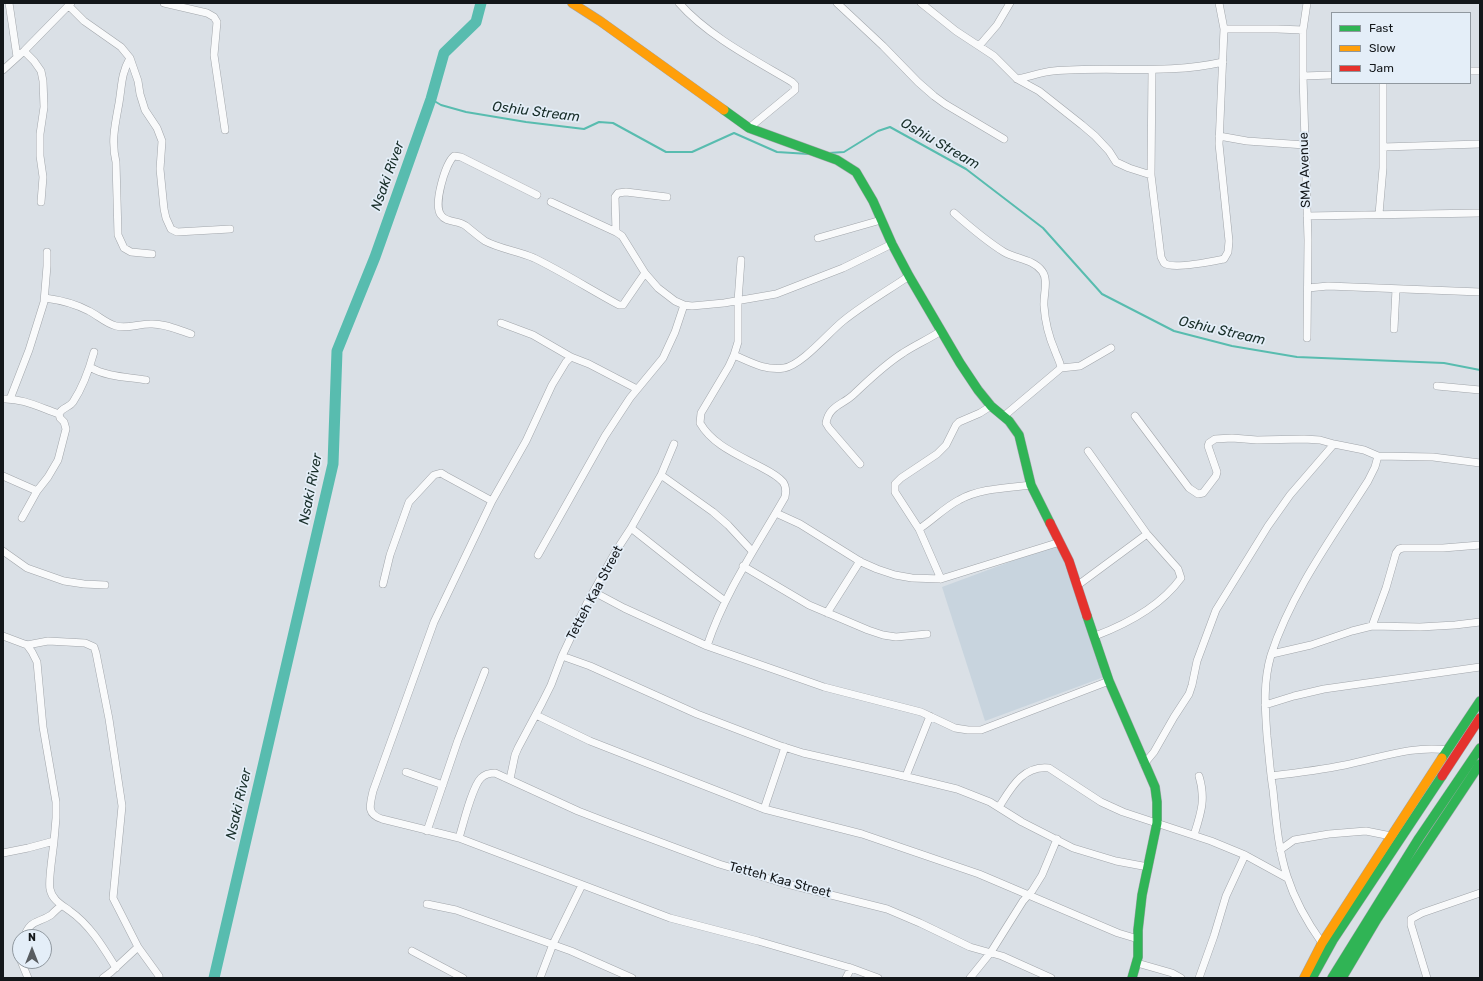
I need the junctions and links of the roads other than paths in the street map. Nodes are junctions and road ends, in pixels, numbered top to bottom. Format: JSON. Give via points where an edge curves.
{"nodes":[{"id":1,"x":9,"y":3,"type":"edge"},
{"id":2,"x":164,"y":3,"type":"edge"},
{"id":3,"x":572,"y":3,"type":"edge"},
{"id":4,"x":679,"y":3,"type":"edge"},
{"id":5,"x":837,"y":3,"type":"edge"},
{"id":6,"x":921,"y":3,"type":"edge"},
{"id":7,"x":1010,"y":3,"type":"edge"},
{"id":8,"x":1219,"y":3,"type":"edge"},
{"id":9,"x":1307,"y":3,"type":"edge"},
{"id":10,"x":70,"y":5,"type":"edge"},
{"id":11,"x":3,"y":13,"type":"edge"},
{"id":12,"x":11,"y":13,"type":"junction"},
{"id":13,"x":1224,"y":29,"type":"junction"},
{"id":14,"x":1303,"y":30,"type":"junction"},
{"id":15,"x":979,"y":46,"type":"junction"},
{"id":16,"x":24,"y":51,"type":"junction"},
{"id":17,"x":17,"y":57,"type":"junction"},
{"id":18,"x":130,"y":58,"type":"junction"},
{"id":19,"x":1223,"y":62,"type":"junction"},
{"id":20,"x":3,"y":70,"type":"edge"},
{"id":21,"x":1152,"y":70,"type":"junction"},
{"id":22,"x":1302,"y":76,"type":"junction"},
{"id":23,"x":1331,"y":76,"type":"edge"},
{"id":24,"x":1017,"y":79,"type":"junction"},
{"id":25,"x":1384,"y":84,"type":"edge"},
{"id":26,"x":749,"y":128,"type":"junction"},
{"id":27,"x":225,"y":130,"type":"dead end"},
{"id":28,"x":1219,"y":136,"type":"junction"},
{"id":29,"x":1004,"y":139,"type":"dead end"},
{"id":30,"x":1480,"y":144,"type":"edge"},
{"id":31,"x":1305,"y":145,"type":"junction"},
{"id":32,"x":1383,"y":146,"type":"junction"},
{"id":33,"x":1151,"y":175,"type":"junction"},
{"id":34,"x":537,"y":195,"type":"dead end"},
{"id":35,"x":667,"y":197,"type":"dead end"},
{"id":36,"x":41,"y":202,"type":"dead end"},
{"id":37,"x":551,"y":202,"type":"dead end"},
{"id":38,"x":954,"y":212,"type":"dead end"},
{"id":39,"x":1480,"y":213,"type":"edge"},
{"id":40,"x":1380,"y":214,"type":"junction"},
{"id":41,"x":1307,"y":216,"type":"junction"},
{"id":42,"x":881,"y":220,"type":"junction"},
{"id":43,"x":230,"y":229,"type":"dead end"},
{"id":44,"x":616,"y":232,"type":"junction"},
{"id":45,"x":818,"y":238,"type":"dead end"},
{"id":46,"x":892,"y":244,"type":"junction"},
{"id":47,"x":47,"y":252,"type":"dead end"},
{"id":48,"x":152,"y":254,"type":"dead end"},
{"id":49,"x":741,"y":260,"type":"dead end"},
{"id":50,"x":645,"y":273,"type":"junction"},
{"id":51,"x":909,"y":276,"type":"junction"},
{"id":52,"x":1308,"y":288,"type":"junction"},
{"id":53,"x":1396,"y":289,"type":"junction"},
{"id":54,"x":1480,"y":292,"type":"edge"},
{"id":55,"x":45,"y":298,"type":"junction"},
{"id":56,"x":738,"y":301,"type":"junction"},
{"id":57,"x":684,"y":305,"type":"junction"},
{"id":58,"x":501,"y":323,"type":"dead end"},
{"id":59,"x":1394,"y":329,"type":"dead end"},
{"id":60,"x":941,"y":331,"type":"junction"},
{"id":61,"x":192,"y":334,"type":"dead end"},
{"id":62,"x":1307,"y":338,"type":"dead end"},
{"id":63,"x":1111,"y":348,"type":"dead end"},
{"id":64,"x":94,"y":352,"type":"dead end"},
{"id":65,"x":734,"y":355,"type":"junction"},
{"id":66,"x":571,"y":357,"type":"junction"},
{"id":67,"x":90,"y":367,"type":"junction"},
{"id":68,"x":1061,"y":368,"type":"junction"},
{"id":69,"x":146,"y":380,"type":"dead end"},
{"id":70,"x":1437,"y":386,"type":"dead end"},
{"id":71,"x":637,"y":388,"type":"junction"},
{"id":72,"x":1480,"y":390,"type":"edge"},
{"id":73,"x":6,"y":399,"type":"edge"},
{"id":74,"x":991,"y":406,"type":"junction"},
{"id":75,"x":59,"y":414,"type":"junction"},
{"id":76,"x":1004,"y":416,"type":"junction"},
{"id":77,"x":1135,"y":416,"type":"dead end"},
{"id":78,"x":674,"y":444,"type":"dead end"},
{"id":79,"x":1334,"y":444,"type":"junction"},
{"id":80,"x":1088,"y":451,"type":"dead end"},
{"id":81,"x":1378,"y":456,"type":"junction"},
{"id":82,"x":1480,"y":463,"type":"edge"},
{"id":83,"x":860,"y":464,"type":"dead end"},
{"id":84,"x":661,"y":475,"type":"junction"},
{"id":85,"x":3,"y":476,"type":"edge"},
{"id":86,"x":1031,"y":485,"type":"junction"},
{"id":87,"x":37,"y":491,"type":"junction"},
{"id":88,"x":492,"y":501,"type":"junction"},
{"id":89,"x":776,"y":513,"type":"junction"},
{"id":90,"x":22,"y":518,"type":"dead end"},
{"id":91,"x":631,"y":528,"type":"junction"},
{"id":92,"x":919,"y":529,"type":"junction"},
{"id":93,"x":1147,"y":534,"type":"junction"},
{"id":94,"x":1060,"y":542,"type":"junction"},
{"id":95,"x":1480,"y":545,"type":"edge"},
{"id":96,"x":752,"y":551,"type":"junction"},
{"id":97,"x":3,"y":552,"type":"edge"},
{"id":98,"x":538,"y":555,"type":"dead end"},
{"id":99,"x":860,"y":561,"type":"junction"},
{"id":100,"x":743,"y":566,"type":"junction"},
{"id":101,"x":941,"y":579,"type":"junction"},
{"id":102,"x":383,"y":584,"type":"dead end"},
{"id":103,"x":105,"y":585,"type":"dead end"},
{"id":104,"x":1078,"y":585,"type":"junction"},
{"id":105,"x":594,"y":592,"type":"junction"},
{"id":106,"x":726,"y":601,"type":"junction"},
{"id":107,"x":827,"y":613,"type":"junction"},
{"id":108,"x":1480,"y":622,"type":"edge"},
{"id":109,"x":1372,"y":626,"type":"junction"},
{"id":110,"x":927,"y":634,"type":"dead end"},
{"id":111,"x":3,"y":636,"type":"edge"},
{"id":112,"x":1095,"y":636,"type":"junction"},
{"id":113,"x":27,"y":644,"type":"junction"},
{"id":114,"x":707,"y":646,"type":"junction"},
{"id":115,"x":1272,"y":654,"type":"junction"},
{"id":116,"x":562,"y":656,"type":"junction"},
{"id":117,"x":1480,"y":667,"type":"edge"},
{"id":118,"x":485,"y":671,"type":"dead end"},
{"id":119,"x":1109,"y":681,"type":"junction"},
{"id":120,"x":1480,"y":701,"type":"edge"},
{"id":121,"x":1265,"y":705,"type":"junction"},
{"id":122,"x":536,"y":715,"type":"junction"},
{"id":123,"x":930,"y":716,"type":"junction"},
{"id":124,"x":1480,"y":718,"type":"edge"},
{"id":125,"x":785,"y":747,"type":"junction"},
{"id":126,"x":1480,"y":748,"type":"edge"},
{"id":127,"x":1448,"y":750,"type":"junction"},
{"id":128,"x":1144,"y":764,"type":"junction"},
{"id":129,"x":1480,"y":764,"type":"edge"},
{"id":130,"x":406,"y":772,"type":"dead end"},
{"id":131,"x":906,"y":776,"type":"junction"},
{"id":132,"x":1199,"y":776,"type":"dead end"},
{"id":133,"x":1271,"y":776,"type":"junction"},
{"id":134,"x":510,"y":779,"type":"junction"},
{"id":135,"x":443,"y":785,"type":"junction"},
{"id":136,"x":1000,"y":807,"type":"junction"},
{"id":137,"x":764,"y":809,"type":"junction"},
{"id":138,"x":1157,"y":823,"type":"junction"},
{"id":139,"x":1406,"y":829,"type":"junction"},
{"id":140,"x":427,"y":831,"type":"junction"},
{"id":141,"x":1194,"y":835,"type":"junction"},
{"id":142,"x":1390,"y":836,"type":"junction"},
{"id":143,"x":459,"y":838,"type":"junction"},
{"id":144,"x":1420,"y":838,"type":"junction"},
{"id":145,"x":1057,"y":839,"type":"junction"},
{"id":146,"x":54,"y":841,"type":"junction"},
{"id":147,"x":1280,"y":850,"type":"junction"},
{"id":148,"x":3,"y":853,"type":"edge"},
{"id":149,"x":1245,"y":855,"type":"junction"},
{"id":150,"x":1148,"y":867,"type":"junction"},
{"id":151,"x":1373,"y":871,"type":"junction"},
{"id":152,"x":1287,"y":878,"type":"junction"},
{"id":153,"x":582,"y":884,"type":"junction"},
{"id":154,"x":1480,"y":893,"type":"edge"},
{"id":155,"x":1029,"y":895,"type":"junction"},
{"id":156,"x":427,"y":904,"type":"dead end"},
{"id":157,"x":61,"y":906,"type":"junction"},
{"id":158,"x":1366,"y":924,"type":"junction"},
{"id":159,"x":28,"y":929,"type":"edge"},
{"id":160,"x":1138,"y":939,"type":"junction"},
{"id":161,"x":1364,"y":942,"type":"junction"},
{"id":162,"x":1322,"y":943,"type":"junction"},
{"id":163,"x":553,"y":944,"type":"junction"},
{"id":164,"x":138,"y":947,"type":"junction"},
{"id":165,"x":412,"y":951,"type":"dead end"},
{"id":166,"x":991,"y":952,"type":"junction"},
{"id":167,"x":1137,"y":963,"type":"junction"},
{"id":168,"x":116,"y":968,"type":"junction"},
{"id":169,"x":851,"y":968,"type":"junction"},
{"id":170,"x":159,"y":976,"type":"dead end"},
{"id":171,"x":103,"y":978,"type":"edge"},
{"id":172,"x":463,"y":978,"type":"edge"},
{"id":173,"x":540,"y":978,"type":"edge"},
{"id":174,"x":632,"y":978,"type":"edge"},
{"id":175,"x":846,"y":978,"type":"edge"},
{"id":176,"x":878,"y":978,"type":"edge"},
{"id":177,"x":970,"y":978,"type":"edge"},
{"id":178,"x":1052,"y":978,"type":"edge"},
{"id":179,"x":1132,"y":978,"type":"edge"},
{"id":180,"x":1181,"y":978,"type":"edge"},
{"id":181,"x":1199,"y":978,"type":"edge"},
{"id":182,"x":1304,"y":978,"type":"edge"},
{"id":183,"x":1312,"y":978,"type":"edge"},
{"id":184,"x":1332,"y":978,"type":"edge"},
{"id":185,"x":1342,"y":978,"type":"edge"},
{"id":186,"x":1427,"y":978,"type":"edge"}],
"edges":[{"from":1,"to":12,"type":"street"},
{"from":2,"to":27,"type":"street","via":[[207,13],[217,22],[214,55]]},
{"from":3,"to":26,"type":"street"},
{"from":4,"to":26,"type":"street","via":[[688,14],[713,33],[795,85],[795,90]]},
{"from":5,"to":29,"type":"street","via":[[934,96]]},
{"from":6,"to":15,"type":"street"},
{"from":7,"to":15,"type":"street","via":[[997,25]]},
{"from":8,"to":13,"type":"street"},
{"from":9,"to":14,"type":"street","name":"SMA Avenue"},
{"from":10,"to":16,"type":"street"},
{"from":10,"to":18,"type":"street","via":[[84,21],[121,47]]},
{"from":11,"to":12,"type":"street"},
{"from":12,"to":17,"type":"street"},
{"from":13,"to":14,"type":"street"},
{"from":13,"to":19,"type":"street"},
{"from":14,"to":22,"type":"street","name":"SMA Avenue"},
{"from":15,"to":24,"type":"street","via":[[994,56]]},
{"from":16,"to":17,"type":"street"},
{"from":16,"to":36,"type":"street","via":[[41,71],[43,81],[44,107],[40,134],[43,177]]},
{"from":17,"to":20,"type":"street"},
{"from":18,"to":43,"type":"street","via":[[145,110],[162,141],[160,169],[163,203],[171,229],[174,232]]},
{"from":18,"to":48,"type":"street","via":[[123,73],[113,135],[118,235],[124,248],[132,252]]},
{"from":19,"to":21,"type":"street"},
{"from":19,"to":28,"type":"street"},
{"from":21,"to":24,"type":"street","via":[[1068,70],[1042,72]]},
{"from":21,"to":33,"type":"street"},
{"from":22,"to":23,"type":"street"},
{"from":22,"to":31,"type":"street","name":"SMA Avenue"},
{"from":24,"to":33,"type":"street","via":[[1039,92],[1086,129],[1109,151],[1116,162]]},
{"from":25,"to":32,"type":"street"},
{"from":26,"to":42,"type":"street","via":[[837,160],[856,172]]},
{"from":28,"to":31,"type":"street","via":[[1247,141]]},
{"from":28,"to":33,"type":"street","via":[[1229,241],[1224,259],[1199,264],[1165,263],[1161,257]]},
{"from":30,"to":32,"type":"street"},
{"from":31,"to":41,"type":"street","name":"SMA Avenue"},
{"from":32,"to":40,"type":"street"},
{"from":34,"to":50,"type":"street","via":[[461,157],[454,156],[446,170],[438,206],[443,218],[466,225],[486,241],[533,258],[619,305],[623,305]]},
{"from":35,"to":44,"type":"street","via":[[618,193],[615,197]]},
{"from":37,"to":44,"type":"street"},
{"from":38,"to":68,"type":"street","via":[[981,236],[1041,269],[1045,275],[1045,316]]},
{"from":39,"to":40,"type":"street"},
{"from":40,"to":41,"type":"street"},
{"from":41,"to":52,"type":"street","name":"SMA Avenue"},
{"from":42,"to":45,"type":"street"},
{"from":42,"to":46,"type":"street"},
{"from":44,"to":50,"type":"street","via":[[622,236]]},
{"from":46,"to":51,"type":"street"},
{"from":46,"to":56,"type":"street","via":[[843,268],[776,294]]},
{"from":47,"to":55,"type":"street"},
{"from":49,"to":56,"type":"street"},
{"from":50,"to":57,"type":"street","via":[[666,295]]},
{"from":51,"to":60,"type":"street"},
{"from":51,"to":65,"type":"street","via":[[862,307],[797,362],[785,368],[760,366]]},
{"from":52,"to":53,"type":"street","via":[[1328,286]]},
{"from":52,"to":62,"type":"street","name":"SMA Avenue"},
{"from":53,"to":54,"type":"street"},
{"from":53,"to":59,"type":"street"},
{"from":55,"to":61,"type":"street","via":[[63,301],[90,311],[117,326],[161,325]]},
{"from":55,"to":73,"type":"street","via":[[29,350]]},
{"from":56,"to":57,"type":"street"},
{"from":56,"to":65,"type":"street","via":[[738,342]]},
{"from":57,"to":71,"type":"street","via":[[676,332],[663,358]]},
{"from":58,"to":66,"type":"street","via":[[533,336]]},
{"from":60,"to":74,"type":"street"},
{"from":60,"to":83,"type":"street","via":[[891,361],[852,397],[827,415],[826,423],[829,428]]},
{"from":63,"to":68,"type":"street","via":[[1080,366]]},
{"from":64,"to":67,"type":"street"},
{"from":65,"to":89,"type":"street","via":[[701,414],[700,423],[723,447],[769,471],[784,483],[785,497]]},
{"from":66,"to":71,"type":"street"},
{"from":66,"to":88,"type":"street","via":[[552,385],[526,441]]},
{"from":67,"to":69,"type":"street","via":[[105,374]]},
{"from":67,"to":75,"type":"street","via":[[72,403]]},
{"from":68,"to":76,"type":"street"},
{"from":70,"to":72,"type":"street"},
{"from":71,"to":98,"type":"street","via":[[605,436]]},
{"from":73,"to":75,"type":"street","via":[[24,402]]},
{"from":74,"to":76,"type":"street"},
{"from":74,"to":92,"type":"street","via":[[956,425],[946,445],[937,454],[895,484],[896,492]]},
{"from":75,"to":87,"type":"street","via":[[65,425],[66,434],[58,460]]},
{"from":76,"to":86,"type":"street","via":[[1019,435]]},
{"from":77,"to":79,"type":"street","via":[[1189,488],[1198,494],[1203,492],[1216,476],[1208,446],[1215,439],[1304,439]]},
{"from":78,"to":84,"type":"street","name":"Tetteh Kaa Street"},
{"from":79,"to":81,"type":"street","via":[[1364,450]]},
{"from":79,"to":128,"type":"street","via":[[1290,495],[1216,610],[1197,661],[1189,694]]},
{"from":80,"to":93,"type":"street"},
{"from":81,"to":82,"type":"street","via":[[1433,457]]},
{"from":81,"to":115,"type":"street","via":[[1368,481],[1307,578],[1283,623]]},
{"from":84,"to":91,"type":"street","name":"Tetteh Kaa Street"},
{"from":84,"to":96,"type":"street","via":[[713,512]]},
{"from":85,"to":87,"type":"street"},
{"from":86,"to":92,"type":"street","via":[[965,496]]},
{"from":86,"to":94,"type":"street"},
{"from":87,"to":90,"type":"street"},
{"from":88,"to":102,"type":"street","via":[[441,473],[434,475],[409,502],[390,555]]},
{"from":88,"to":140,"type":"street","via":[[434,622],[371,801],[371,814],[374,817]]},
{"from":89,"to":96,"type":"street"},
{"from":89,"to":99,"type":"street","via":[[800,524]]},
{"from":91,"to":105,"type":"street","name":"Tetteh Kaa Street"},
{"from":91,"to":106,"type":"street"},
{"from":92,"to":101,"type":"street"},
{"from":93,"to":104,"type":"street"},
{"from":93,"to":112,"type":"street","via":[[1178,569],[1181,578],[1162,598],[1140,614],[1114,629]]},
{"from":94,"to":101,"type":"street"},
{"from":94,"to":104,"type":"street"},
{"from":95,"to":109,"type":"street","via":[[1399,549]]},
{"from":96,"to":100,"type":"street"},
{"from":97,"to":103,"type":"street","via":[[27,568],[72,583]]},
{"from":99,"to":101,"type":"street","via":[[895,575]]},
{"from":99,"to":107,"type":"street"},
{"from":100,"to":106,"type":"street"},
{"from":100,"to":107,"type":"street"},
{"from":104,"to":112,"type":"street"},
{"from":105,"to":114,"type":"street"},
{"from":105,"to":116,"type":"street","name":"Tetteh Kaa Street"},
{"from":106,"to":114,"type":"street"},
{"from":107,"to":110,"type":"street","via":[[884,635],[904,637]]},
{"from":108,"to":109,"type":"street","via":[[1455,626]]},
{"from":109,"to":115,"type":"street"},
{"from":111,"to":113,"type":"street"},
{"from":112,"to":119,"type":"street"},
{"from":113,"to":146,"type":"street","via":[[37,662],[43,727],[56,802]]},
{"from":113,"to":164,"type":"street","via":[[48,641],[85,643],[91,645],[96,653],[122,806],[113,898]]},
{"from":114,"to":123,"type":"street","via":[[824,687]]},
{"from":115,"to":121,"type":"street","via":[[1266,671]]},
{"from":116,"to":122,"type":"street","name":"Tetteh Kaa Street"},
{"from":116,"to":125,"type":"street","via":[[697,714]]},
{"from":117,"to":121,"type":"street","via":[[1324,688]]},
{"from":118,"to":135,"type":"street"},
{"from":119,"to":123,"type":"street","via":[[981,730],[956,728]]},
{"from":119,"to":128,"type":"street"},
{"from":120,"to":127,"type":"street"},
{"from":121,"to":133,"type":"street"},
{"from":122,"to":134,"type":"street","name":"Tetteh Kaa Street","via":[[515,755]]},
{"from":122,"to":137,"type":"street","via":[[590,741]]},
{"from":123,"to":131,"type":"street"},
{"from":124,"to":139,"type":"street"},
{"from":125,"to":131,"type":"street"},
{"from":125,"to":137,"type":"street"},
{"from":126,"to":144,"type":"street"},
{"from":127,"to":133,"type":"street","via":[[1410,750],[1344,765]]},
{"from":127,"to":142,"type":"street"},
{"from":128,"to":138,"type":"street","via":[[1155,786]]},
{"from":129,"to":161,"type":"street"},
{"from":130,"to":135,"type":"street"},
{"from":131,"to":136,"type":"street","via":[[957,789]]},
{"from":132,"to":141,"type":"street","via":[[1203,790]]},
{"from":133,"to":147,"type":"street"},
{"from":134,"to":143,"type":"street","name":"Tetteh Kaa Street","via":[[495,773],[480,779]]},
{"from":134,"to":166,"type":"street","name":"Tetteh Kaa Street","via":[[578,811],[720,864],[887,909],[970,947]]},
{"from":135,"to":140,"type":"street"},
{"from":136,"to":138,"type":"street","via":[[1015,782],[1024,774],[1049,768],[1101,802]]},
{"from":136,"to":145,"type":"street","via":[[1022,822]]},
{"from":137,"to":155,"type":"street","via":[[862,834],[979,874]]},
{"from":138,"to":141,"type":"street"},
{"from":138,"to":150,"type":"street"},
{"from":139,"to":144,"type":"street","via":[[1413,831]]},
{"from":139,"to":151,"type":"street"},
{"from":140,"to":143,"type":"street"},
{"from":141,"to":149,"type":"street"},
{"from":142,"to":147,"type":"street","via":[[1366,831],[1329,834],[1294,840]]},
{"from":142,"to":151,"type":"street"},
{"from":143,"to":153,"type":"street"},
{"from":144,"to":158,"type":"street"},
{"from":145,"to":150,"type":"street","via":[[1096,856]]},
{"from":145,"to":155,"type":"street","via":[[1042,875]]},
{"from":146,"to":148,"type":"street"},
{"from":146,"to":157,"type":"street","via":[[50,889]]},
{"from":147,"to":152,"type":"street"},
{"from":149,"to":152,"type":"street"},
{"from":149,"to":181,"type":"street","via":[[1226,896]]},
{"from":150,"to":160,"type":"street","via":[[1142,895]]},
{"from":151,"to":162,"type":"street"},
{"from":151,"to":183,"type":"street"},
{"from":152,"to":162,"type":"street","via":[[1307,922]]},
{"from":153,"to":163,"type":"street"},
{"from":153,"to":169,"type":"street","via":[[670,918],[758,940]]},
{"from":154,"to":186,"type":"street","via":[[1411,919],[1410,925]]},
{"from":155,"to":160,"type":"street"},
{"from":155,"to":166,"type":"street"},
{"from":156,"to":163,"type":"street","via":[[456,910]]},
{"from":157,"to":159,"type":"street"},
{"from":157,"to":168,"type":"street","via":[[85,923]]},
{"from":158,"to":161,"type":"street"},
{"from":158,"to":184,"type":"street"},
{"from":160,"to":167,"type":"street"},
{"from":161,"to":185,"type":"street"},
{"from":162,"to":182,"type":"street"},
{"from":163,"to":173,"type":"street"},
{"from":163,"to":174,"type":"street"},
{"from":164,"to":168,"type":"street"},
{"from":164,"to":170,"type":"street"},
{"from":165,"to":172,"type":"street"},
{"from":166,"to":177,"type":"street"},
{"from":166,"to":178,"type":"street","name":"Tetteh Kaa Street"},
{"from":167,"to":179,"type":"street"},
{"from":167,"to":180,"type":"street"},
{"from":168,"to":171,"type":"street"},
{"from":169,"to":175,"type":"street"},
{"from":169,"to":176,"type":"street"}]}
